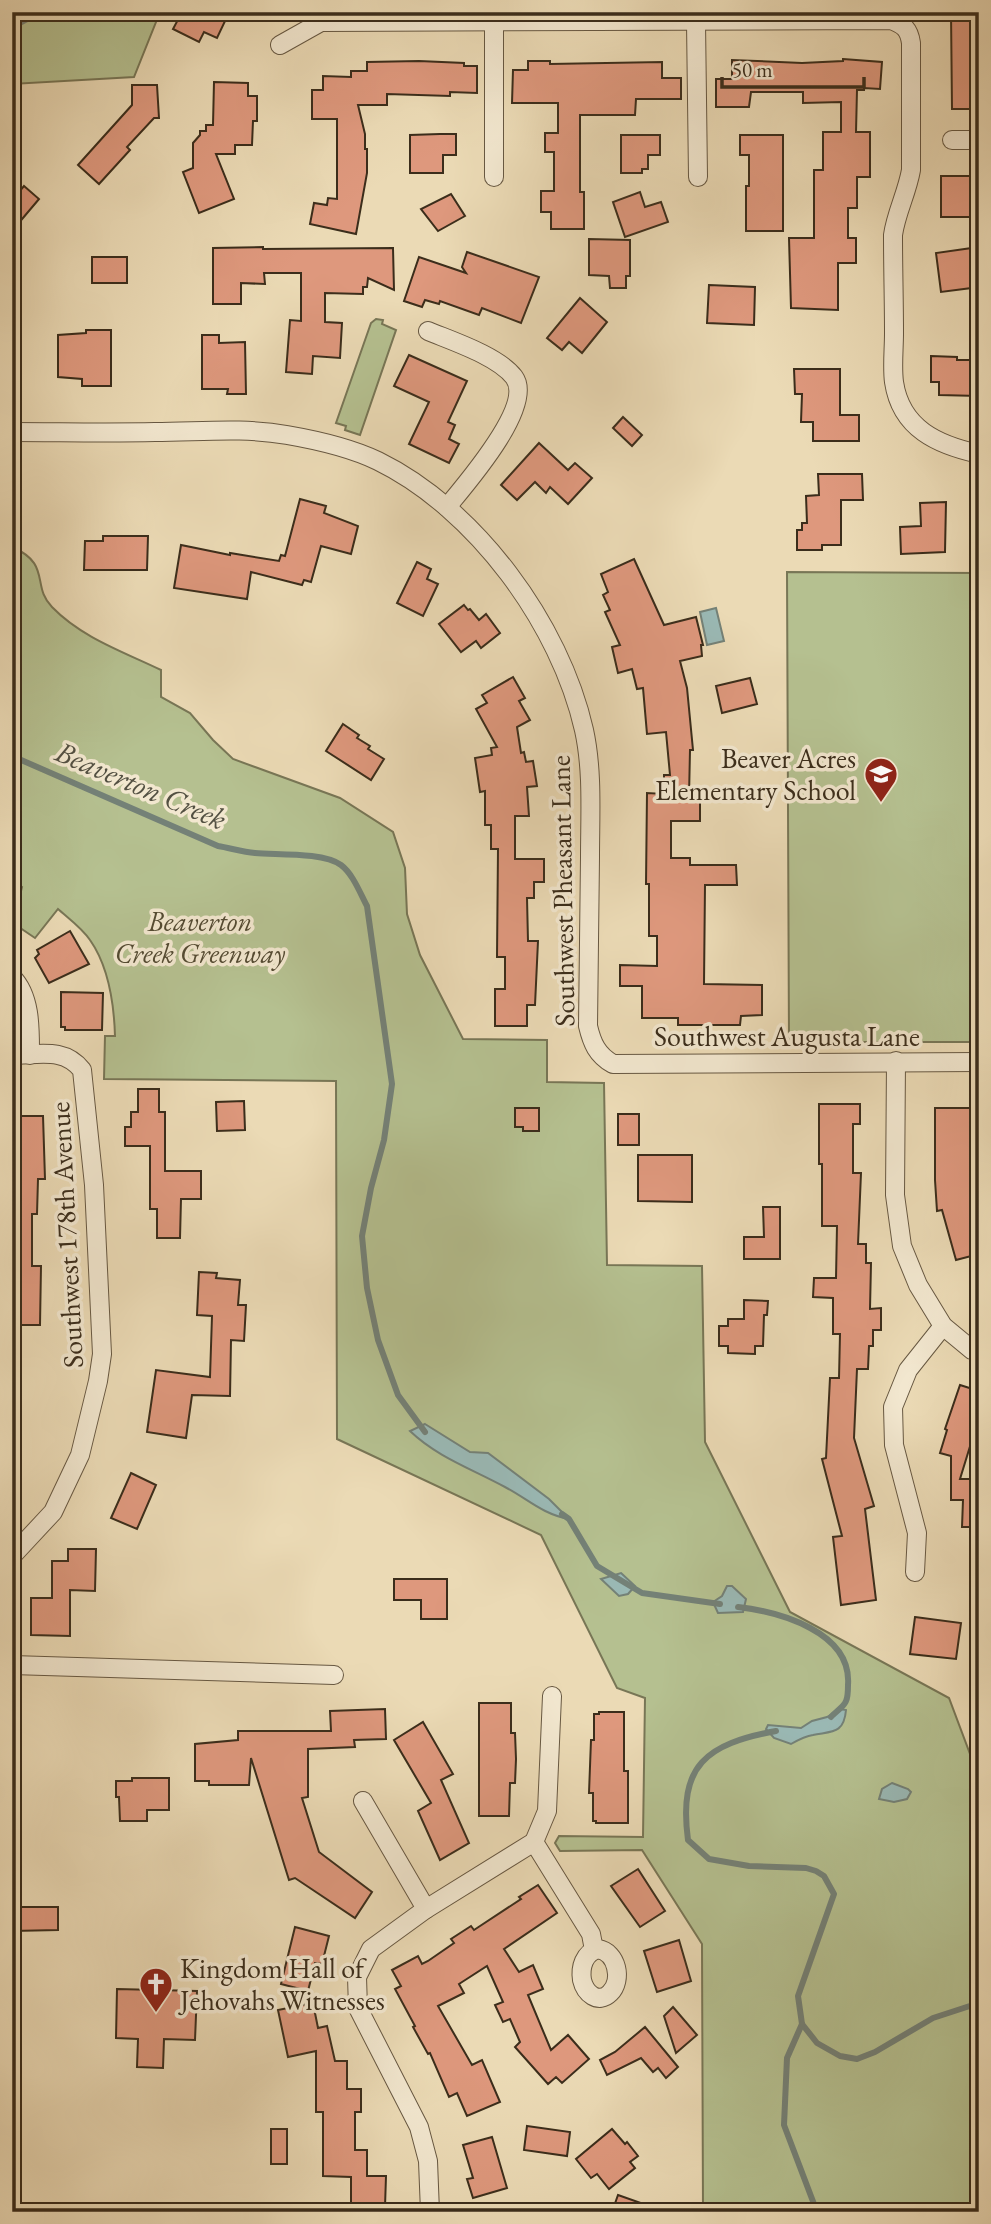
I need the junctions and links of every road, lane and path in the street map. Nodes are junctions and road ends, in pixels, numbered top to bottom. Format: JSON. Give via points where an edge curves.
{"nodes":[{"id":1,"x":779,"y":17,"type":"edge"},
{"id":2,"x":494,"y":22,"type":"junction"},
{"id":3,"x":696,"y":22,"type":"junction"},
{"id":4,"x":280,"y":45,"type":"dead end"},
{"id":5,"x":952,"y":140,"type":"dead end"},
{"id":6,"x":979,"y":140,"type":"edge"},
{"id":7,"x":494,"y":177,"type":"dead end"},
{"id":8,"x":698,"y":177,"type":"dead end"},
{"id":9,"x":428,"y":331,"type":"dead end"},
{"id":10,"x":12,"y":432,"type":"edge"},
{"id":11,"x":979,"y":454,"type":"edge"},
{"id":12,"x":447,"y":506,"type":"junction"},
{"id":13,"x":12,"y":977,"type":"edge"},
{"id":14,"x":599,"y":1054,"type":"joint"},
{"id":15,"x":21,"y":1055,"type":"edge"},
{"id":16,"x":896,"y":1061,"type":"junction"},
{"id":17,"x":979,"y":1062,"type":"edge"},
{"id":18,"x":943,"y":1326,"type":"junction"},
{"id":19,"x":979,"y":1353,"type":"edge"},
{"id":20,"x":12,"y":1556,"type":"edge"},
{"id":21,"x":915,"y":1572,"type":"dead end"},
{"id":22,"x":12,"y":1665,"type":"edge"},
{"id":23,"x":334,"y":1675,"type":"dead end"},
{"id":24,"x":552,"y":1696,"type":"dead end"},
{"id":25,"x":363,"y":1801,"type":"dead end"},
{"id":26,"x":534,"y":1842,"type":"junction"},
{"id":27,"x":426,"y":1909,"type":"junction"},
{"id":28,"x":594,"y":1950,"type":"dead end"},
{"id":29,"x":430,"y":2212,"type":"edge"}],
"edges":[{"from":1,"to":3,"type":"street"},
{"from":1,"to":11,"type":"street","via":[[891,20],[909,30],[911,170],[893,235],[894,382],[900,406],[930,439]]},
{"from":2,"to":3,"type":"street"},
{"from":2,"to":4,"type":"street","via":[[321,22]]},
{"from":2,"to":7,"type":"street"},
{"from":3,"to":8,"type":"street"},
{"from":5,"to":6,"type":"street"},
{"from":9,"to":12,"type":"street","via":[[497,363],[519,385],[502,431]]},
{"from":10,"to":12,"type":"street","name":"Southwest Pheasant Lane","via":[[225,429],[286,435],[377,461]]},
{"from":12,"to":14,"type":"street","name":"Southwest Pheasant Lane","via":[[485,543],[526,598],[554,650],[584,731],[591,792],[588,1026]]},
{"from":13,"to":15,"type":"street","via":[[20,985],[29,1016]]},
{"from":14,"to":16,"type":"street","name":"Southwest Augusta Lane","via":[[613,1064]]},
{"from":15,"to":20,"type":"street","name":"Southwest 178th Avenue","via":[[64,1055],[82,1070],[85,1081],[102,1354],[80,1455],[53,1512]]},
{"from":16,"to":17,"type":"street","name":"Southwest Augusta Lane"},
{"from":16,"to":18,"type":"street","via":[[895,1195],[902,1246],[918,1285]]},
{"from":18,"to":19,"type":"street"},
{"from":18,"to":21,"type":"street","via":[[908,1370],[893,1407],[894,1445],[917,1533]]},
{"from":22,"to":23,"type":"street"},
{"from":24,"to":26,"type":"street","via":[[547,1811]]},
{"from":25,"to":27,"type":"street"},
{"from":26,"to":27,"type":"street"},
{"from":26,"to":28,"type":"street","via":[[591,1934]]},
{"from":27,"to":29,"type":"street","via":[[372,1949],[357,1978],[358,2008],[419,2127],[428,2161]]}]}
